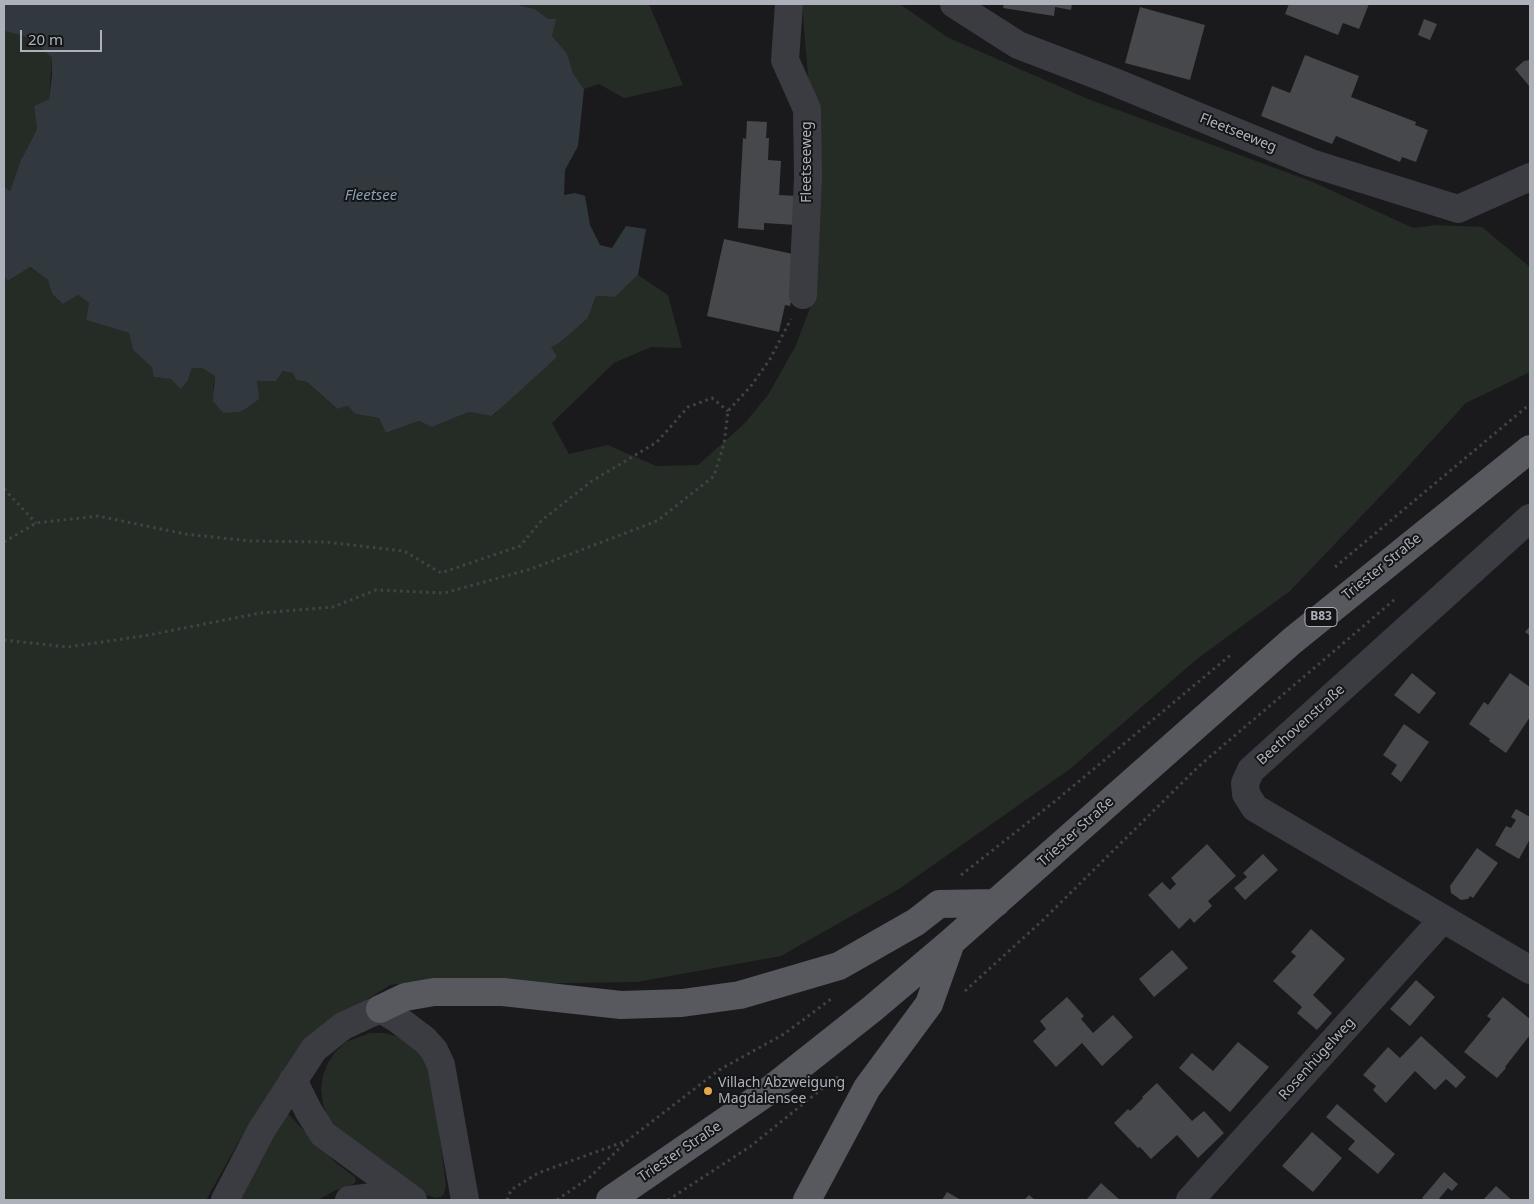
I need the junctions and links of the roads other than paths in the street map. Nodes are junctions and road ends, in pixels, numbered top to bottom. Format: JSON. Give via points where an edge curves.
{"nodes":[{"id":1,"x":789,"y":4,"type":"edge"},
{"id":2,"x":954,"y":4,"type":"edge"},
{"id":3,"x":1530,"y":176,"type":"edge"},
{"id":4,"x":803,"y":295,"type":"road end"},
{"id":5,"x":1530,"y":449,"type":"edge"},
{"id":6,"x":1530,"y":518,"type":"edge"},
{"id":7,"x":996,"y":903,"type":"junction"},
{"id":8,"x":1443,"y":919,"type":"junction"},
{"id":9,"x":950,"y":943,"type":"junction"},
{"id":10,"x":1530,"y":970,"type":"edge"},
{"id":11,"x":380,"y":1009,"type":"junction"},
{"id":12,"x":293,"y":1080,"type":"junction"},
{"id":13,"x":408,"y":1197,"type":"edge"},
{"id":14,"x":224,"y":1200,"type":"edge"},
{"id":15,"x":349,"y":1200,"type":"edge"},
{"id":16,"x":465,"y":1200,"type":"edge"},
{"id":17,"x":610,"y":1200,"type":"edge"},
{"id":18,"x":807,"y":1200,"type":"edge"},
{"id":19,"x":1190,"y":1200,"type":"edge"}],
"edges":[{"from":1,"to":4,"type":"street","name":"Fleetseeweg","via":[[784,60],[807,109]]},
{"from":2,"to":3,"type":"street","name":"Fleetseeweg","via":[[1018,45],[1311,163],[1458,209]]},
{"from":5,"to":7,"type":"main road","name":"Triester Straße","number":"B83","via":[[1292,641]]},
{"from":6,"to":8,"type":"street","name":"Beethovenstraße","via":[[1251,770],[1245,783],[1246,794],[1255,808]]},
{"from":7,"to":9,"type":"main road","name":"Triester Straße","number":"B83"},
{"from":7,"to":11,"type":"main road","via":[[939,904],[916,922],[839,966],[740,996],[682,1003],[621,1005],[503,992],[434,992],[405,997]]},
{"from":8,"to":10,"type":"street","name":"Beethovenstraße"},
{"from":8,"to":19,"type":"street","name":"Rosenhügelweg"},
{"from":9,"to":17,"type":"main road","name":"Triester Straße","number":"B83","via":[[766,1093]]},
{"from":9,"to":18,"type":"main road","via":[[929,1004],[867,1088]]},
{"from":11,"to":12,"type":"street","via":[[343,1026],[314,1049]]},
{"from":11,"to":16,"type":"street","via":[[425,1040],[441,1064]]},
{"from":12,"to":13,"type":"street","via":[[323,1134]]},
{"from":12,"to":14,"type":"street"},
{"from":13,"to":15,"type":"street"}]}
